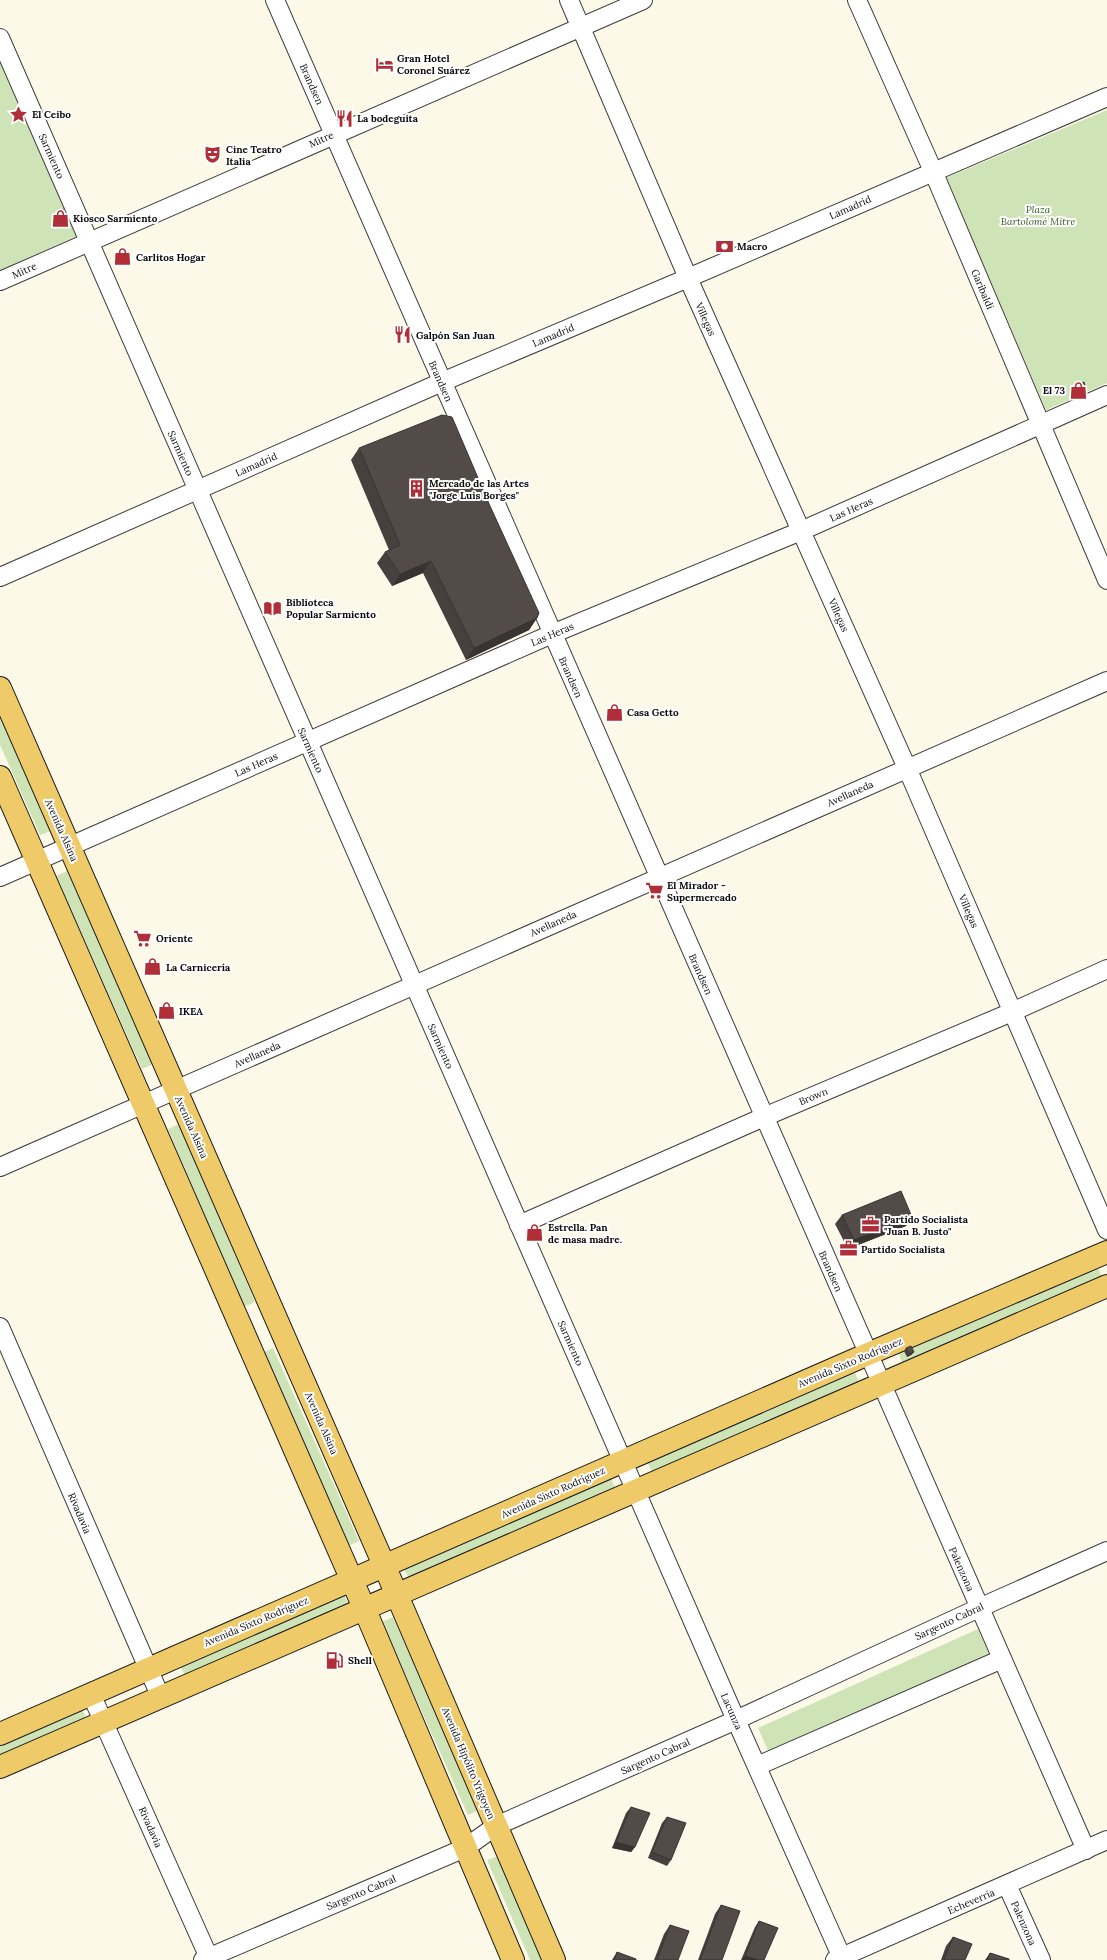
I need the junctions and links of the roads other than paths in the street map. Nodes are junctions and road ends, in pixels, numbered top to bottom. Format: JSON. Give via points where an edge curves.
{"nodes":[{"id":1,"x":275,"y":0,"type":"edge"},
{"id":2,"x":569,"y":0,"type":"edge"},
{"id":3,"x":643,"y":0,"type":"edge"},
{"id":4,"x":857,"y":0,"type":"edge"},
{"id":5,"x":581,"y":28,"type":"junction"},
{"id":6,"x":0,"y":38,"type":"edge"},
{"id":7,"x":1107,"y":97,"type":"edge"},
{"id":8,"x":334,"y":134,"type":"junction"},
{"id":9,"x":933,"y":171,"type":"junction"},
{"id":10,"x":89,"y":242,"type":"junction"},
{"id":11,"x":688,"y":278,"type":"junction"},
{"id":12,"x":0,"y":281,"type":"edge"},
{"id":13,"x":442,"y":382,"type":"junction"},
{"id":14,"x":1107,"y":396,"type":"edge"},
{"id":15,"x":1041,"y":425,"type":"junction"},
{"id":16,"x":198,"y":490,"type":"junction"},
{"id":17,"x":801,"y":531,"type":"junction"},
{"id":18,"x":0,"y":577,"type":"edge"},
{"id":19,"x":1107,"y":580,"type":"edge"},
{"id":20,"x":552,"y":634,"type":"junction"},
{"id":21,"x":1107,"y":681,"type":"edge"},
{"id":22,"x":0,"y":688,"type":"edge"},
{"id":23,"x":308,"y":742,"type":"junction"},
{"id":24,"x":907,"y":768,"type":"junction"},
{"id":25,"x":0,"y":777,"type":"edge"},
{"id":26,"x":70,"y":847,"type":"junction"},
{"id":27,"x":38,"y":861,"type":"junction"},
{"id":28,"x":658,"y":877,"type":"junction"},
{"id":29,"x":0,"y":878,"type":"edge"},
{"id":30,"x":1107,"y":970,"type":"edge"},
{"id":31,"x":414,"y":984,"type":"junction"},
{"id":32,"x":1012,"y":1012,"type":"junction"},
{"id":33,"x":176,"y":1089,"type":"junction"},
{"id":34,"x":144,"y":1103,"type":"junction"},
{"id":35,"x":764,"y":1117,"type":"junction"},
{"id":36,"x":0,"y":1167,"type":"edge"},
{"id":37,"x":519,"y":1225,"type":"junction"},
{"id":38,"x":1107,"y":1230,"type":"edge"},
{"id":39,"x":1107,"y":1252,"type":"edge"},
{"id":40,"x":1107,"y":1286,"type":"edge"},
{"id":41,"x":276,"y":1318,"type":"junction"},
{"id":42,"x":0,"y":1327,"type":"edge"},
{"id":43,"x":244,"y":1332,"type":"junction"},
{"id":44,"x":868,"y":1354,"type":"junction"},
{"id":45,"x":881,"y":1383,"type":"junction"},
{"id":46,"x":623,"y":1461,"type":"junction"},
{"id":47,"x":636,"y":1490,"type":"junction"},
{"id":48,"x":1107,"y":1551,"type":"edge"},
{"id":49,"x":384,"y":1565,"type":"junction"},
{"id":50,"x":352,"y":1580,"type":"junction"},
{"id":51,"x":397,"y":1595,"type":"junction"},
{"id":52,"x":979,"y":1608,"type":"junction"},
{"id":53,"x":365,"y":1610,"type":"junction"},
{"id":54,"x":1002,"y":1659,"type":"junction"},
{"id":55,"x":147,"y":1669,"type":"junction"},
{"id":56,"x":91,"y":1694,"type":"junction"},
{"id":57,"x":161,"y":1698,"type":"junction"},
{"id":58,"x":736,"y":1720,"type":"junction"},
{"id":59,"x":105,"y":1722,"type":"junction"},
{"id":60,"x":0,"y":1734,"type":"edge"},
{"id":61,"x":757,"y":1766,"type":"junction"},
{"id":62,"x":0,"y":1767,"type":"edge"},
{"id":63,"x":496,"y":1826,"type":"junction"},
{"id":64,"x":1107,"y":1840,"type":"edge"},
{"id":65,"x":465,"y":1848,"type":"junction"},
{"id":66,"x":1086,"y":1850,"type":"junction"},
{"id":67,"x":1007,"y":1885,"type":"junction"},
{"id":68,"x":207,"y":1959,"type":"edge"},
{"id":69,"x":840,"y":1959,"type":"edge"},
{"id":70,"x":514,"y":1960,"type":"edge"},
{"id":71,"x":554,"y":1960,"type":"edge"},
{"id":72,"x":1041,"y":1960,"type":"edge"}],
"edges":[{"from":1,"to":8,"type":"street","name":"Brandsen"},
{"from":2,"to":5,"type":"street","name":"Villegas"},
{"from":3,"to":5,"type":"street","name":"Mitre"},
{"from":4,"to":9,"type":"street","name":"Garibaldi"},
{"from":5,"to":8,"type":"street","name":"Mitre"},
{"from":5,"to":11,"type":"street","name":"Villegas"},
{"from":6,"to":10,"type":"street","name":"Sarmiento"},
{"from":7,"to":9,"type":"street","name":"Lamadrid"},
{"from":8,"to":10,"type":"street","name":"Mitre"},
{"from":8,"to":13,"type":"street","name":"Brandsen"},
{"from":9,"to":11,"type":"street","name":"Lamadrid"},
{"from":9,"to":15,"type":"street","name":"Garibaldi"},
{"from":10,"to":12,"type":"street","name":"Mitre"},
{"from":10,"to":16,"type":"street","name":"Sarmiento"},
{"from":11,"to":13,"type":"street","name":"Lamadrid"},
{"from":11,"to":17,"type":"street","name":"Villegas"},
{"from":13,"to":16,"type":"street","name":"Lamadrid"},
{"from":13,"to":20,"type":"street","name":"Brandsen"},
{"from":14,"to":15,"type":"street","name":"Las Heras"},
{"from":15,"to":17,"type":"street","name":"Las Heras"},
{"from":15,"to":19,"type":"street","name":"Garibaldi"},
{"from":16,"to":18,"type":"street","name":"Lamadrid"},
{"from":16,"to":23,"type":"street","name":"Sarmiento"},
{"from":17,"to":20,"type":"street","name":"Las Heras"},
{"from":17,"to":24,"type":"street","name":"Villegas"},
{"from":20,"to":23,"type":"street","name":"Las Heras"},
{"from":20,"to":28,"type":"street","name":"Brandsen"},
{"from":21,"to":24,"type":"street","name":"Avellaneda"},
{"from":22,"to":26,"type":"main road","name":"Avenida Alsina"},
{"from":23,"to":26,"type":"street","name":"Las Heras"},
{"from":23,"to":31,"type":"street","name":"Sarmiento"},
{"from":24,"to":28,"type":"street","name":"Avellaneda"},
{"from":24,"to":32,"type":"street","name":"Villegas"},
{"from":25,"to":27,"type":"main road"},
{"from":26,"to":27,"type":"street","name":"Las Heras"},
{"from":26,"to":33,"type":"main road","name":"Avenida Alsina"},
{"from":27,"to":29,"type":"street","name":"Las Heras"},
{"from":27,"to":34,"type":"main road"},
{"from":28,"to":31,"type":"street","name":"Avellaneda"},
{"from":28,"to":35,"type":"street","name":"Brandsen"},
{"from":30,"to":32,"type":"street","name":"Brown"},
{"from":31,"to":33,"type":"street","name":"Avellaneda"},
{"from":31,"to":37,"type":"street","name":"Sarmiento"},
{"from":32,"to":35,"type":"street","name":"Brown"},
{"from":32,"to":38,"type":"street","name":"Villegas"},
{"from":33,"to":34,"type":"street","name":"Avellaneda"},
{"from":33,"to":41,"type":"main road","name":"Avenida Alsina"},
{"from":34,"to":36,"type":"street","name":"Avellaneda"},
{"from":34,"to":43,"type":"main road"},
{"from":35,"to":37,"type":"street","name":"Brown"},
{"from":35,"to":44,"type":"street","name":"Brandsen"},
{"from":37,"to":46,"type":"street","name":"Sarmiento"},
{"from":39,"to":44,"type":"main road","name":"Avenida Sixto Rodríguez"},
{"from":40,"to":45,"type":"main road"},
{"from":41,"to":43,"type":"main road"},
{"from":41,"to":49,"type":"main road","name":"Avenida Alsina"},
{"from":42,"to":55,"type":"street","name":"Rivadavia"},
{"from":43,"to":50,"type":"main road"},
{"from":44,"to":45,"type":"street","name":"Palenzona"},
{"from":44,"to":46,"type":"main road","name":"Avenida Sixto Rodríguez"},
{"from":45,"to":47,"type":"main road"},
{"from":45,"to":52,"type":"street","name":"Palenzona"},
{"from":46,"to":47,"type":"street","name":"Lacunza"},
{"from":46,"to":49,"type":"main road","name":"Avenida Sixto Rodríguez"},
{"from":47,"to":51,"type":"main road"},
{"from":47,"to":58,"type":"street","name":"Lacunza"},
{"from":48,"to":52,"type":"street","name":"Sargento Cabral"},
{"from":49,"to":50,"type":"main road","name":"Avenida Sixto Rodríguez"},
{"from":49,"to":51,"type":"main road","name":"Avenida Hipólito Yrigoyen"},
{"from":50,"to":53,"type":"main road"},
{"from":50,"to":55,"type":"main road","name":"Avenida Sixto Rodríguez"},
{"from":51,"to":53,"type":"main road"},
{"from":51,"to":63,"type":"main road","name":"Avenida Hipólito Yrigoyen"},
{"from":52,"to":54,"type":"street","name":"Palenzona"},
{"from":52,"to":58,"type":"street","name":"Sargento Cabral"},
{"from":53,"to":57,"type":"main road"},
{"from":53,"to":65,"type":"main road"},
{"from":54,"to":61,"type":"street"},
{"from":54,"to":66,"type":"street","name":"Palenzona"},
{"from":55,"to":56,"type":"main road","name":"Avenida Sixto Rodríguez"},
{"from":55,"to":57,"type":"street","name":"Rivadavia"},
{"from":56,"to":59,"type":"street","name":"Rivadavia"},
{"from":56,"to":60,"type":"main road","name":"Avenida Sixto Rodríguez"},
{"from":57,"to":59,"type":"main road"},
{"from":58,"to":61,"type":"street","name":"Lacunza"},
{"from":58,"to":63,"type":"street","name":"Sargento Cabral"},
{"from":59,"to":62,"type":"main road"},
{"from":59,"to":68,"type":"street","name":"Rivadavia"},
{"from":61,"to":69,"type":"street","name":"Lacunza"},
{"from":63,"to":65,"type":"street","name":"Sargento Cabral"},
{"from":63,"to":71,"type":"main road","name":"Avenida Hipólito Yrigoyen"},
{"from":64,"to":66,"type":"street","name":"Echeverría"},
{"from":65,"to":68,"type":"street","name":"Sargento Cabral"},
{"from":65,"to":70,"type":"main road"},
{"from":66,"to":67,"type":"street","name":"Echeverría"},
{"from":67,"to":69,"type":"street","name":"Echeverría"},
{"from":67,"to":72,"type":"street","name":"Palenzona"}]}
